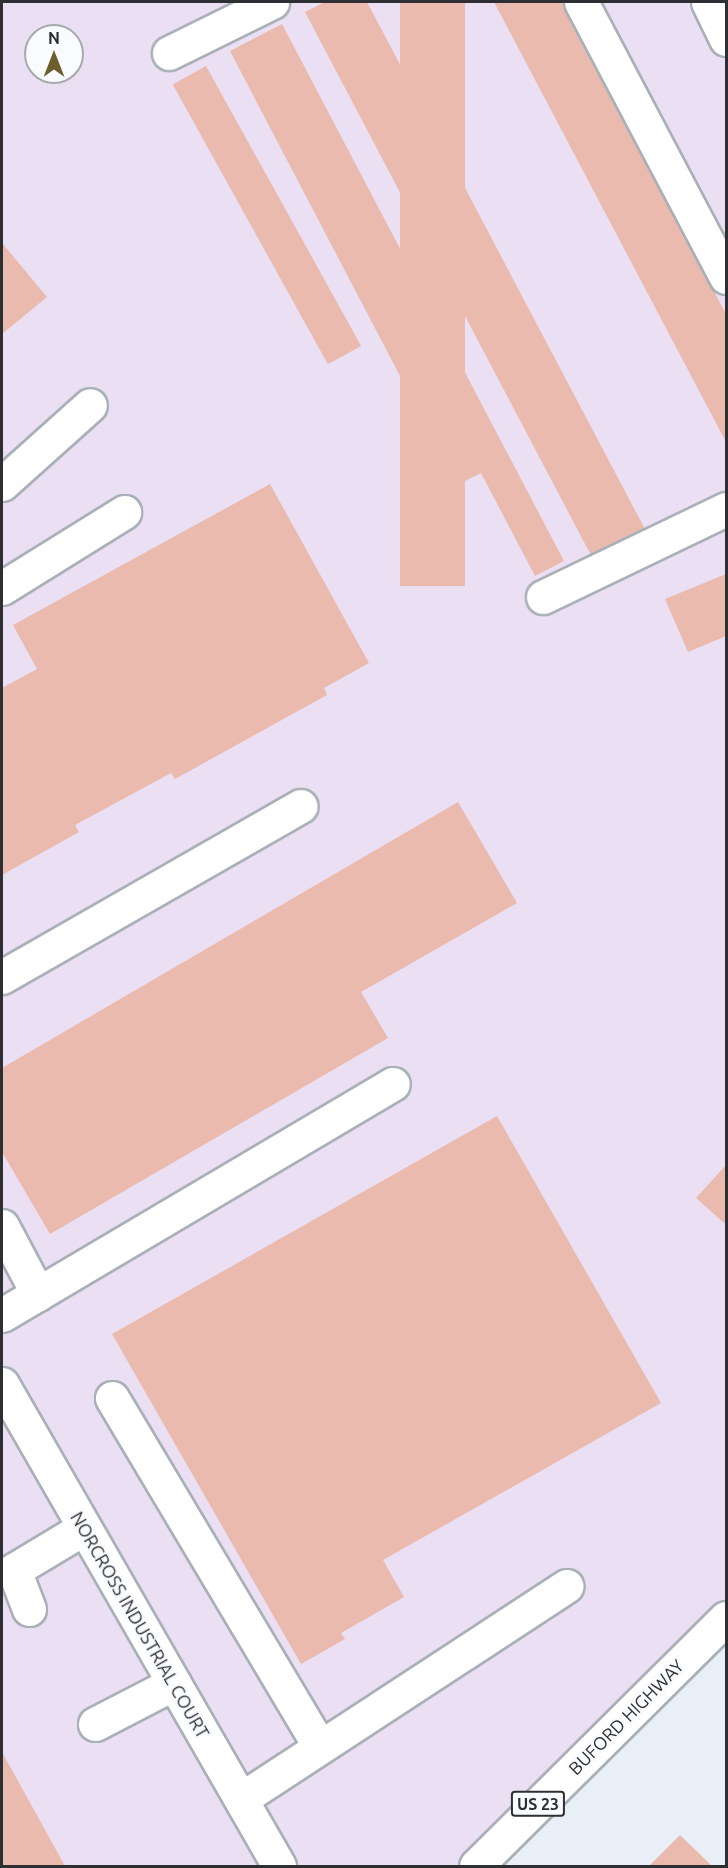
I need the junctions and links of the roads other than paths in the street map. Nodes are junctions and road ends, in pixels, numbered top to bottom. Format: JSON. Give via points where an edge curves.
{"nodes":[{"id":1,"x":272,"y":2,"type":"edge"},
{"id":2,"x":581,"y":2,"type":"edge"},
{"id":3,"x":708,"y":2,"type":"edge"},
{"id":4,"x":726,"y":39,"type":"edge"},
{"id":5,"x":170,"y":53,"type":"dead end"},
{"id":6,"x":726,"y":277,"type":"edge"},
{"id":7,"x":90,"y":405,"type":"dead end"},
{"id":8,"x":2,"y":484,"type":"edge"},
{"id":9,"x":726,"y":509,"type":"edge"},
{"id":10,"x":124,"y":512,"type":"dead end"},
{"id":11,"x":2,"y":588,"type":"edge"},
{"id":12,"x":543,"y":597,"type":"dead end"},
{"id":13,"x":301,"y":806,"type":"dead end"},
{"id":14,"x":2,"y":977,"type":"edge"},
{"id":15,"x":393,"y":1084,"type":"dead end"},
{"id":16,"x":2,"y":1226,"type":"edge"},
{"id":17,"x":38,"y":1294,"type":"junction"},
{"id":18,"x":2,"y":1315,"type":"edge"},
{"id":19,"x":2,"y":1384,"type":"edge"},
{"id":20,"x":112,"y":1398,"type":"dead end"},
{"id":21,"x":84,"y":1528,"type":"junction"},
{"id":22,"x":8,"y":1563,"type":"edge"},
{"id":23,"x":566,"y":1586,"type":"dead end"},
{"id":24,"x":29,"y":1609,"type":"dead end"},
{"id":25,"x":726,"y":1618,"type":"edge"},
{"id":26,"x":174,"y":1683,"type":"junction"},
{"id":27,"x":95,"y":1724,"type":"dead end"},
{"id":28,"x":320,"y":1747,"type":"junction"},
{"id":29,"x":241,"y":1799,"type":"junction"},
{"id":30,"x":279,"y":1866,"type":"edge"},
{"id":31,"x":476,"y":1866,"type":"edge"}],
"edges":[{"from":1,"to":5,"type":"street"},
{"from":2,"to":6,"type":"street"},
{"from":3,"to":4,"type":"street"},
{"from":7,"to":8,"type":"street"},
{"from":9,"to":12,"type":"street"},
{"from":10,"to":11,"type":"street"},
{"from":13,"to":14,"type":"street"},
{"from":15,"to":17,"type":"street"},
{"from":16,"to":17,"type":"street"},
{"from":17,"to":18,"type":"street"},
{"from":19,"to":21,"type":"street","name":"NORCROSS INDUSTRIAL COURT"},
{"from":20,"to":28,"type":"street"},
{"from":21,"to":22,"type":"street"},
{"from":21,"to":26,"type":"street","name":"NORCROSS INDUSTRIAL COURT"},
{"from":22,"to":24,"type":"street"},
{"from":23,"to":28,"type":"street"},
{"from":25,"to":31,"type":"street","name":"BUFORD HIGHWAY","number":"US 23"},
{"from":26,"to":27,"type":"street"},
{"from":26,"to":29,"type":"street","name":"NORCROSS INDUSTRIAL COURT"},
{"from":28,"to":29,"type":"street"},
{"from":29,"to":30,"type":"street","name":"NORCROSS INDUSTRIAL COURT"}]}
